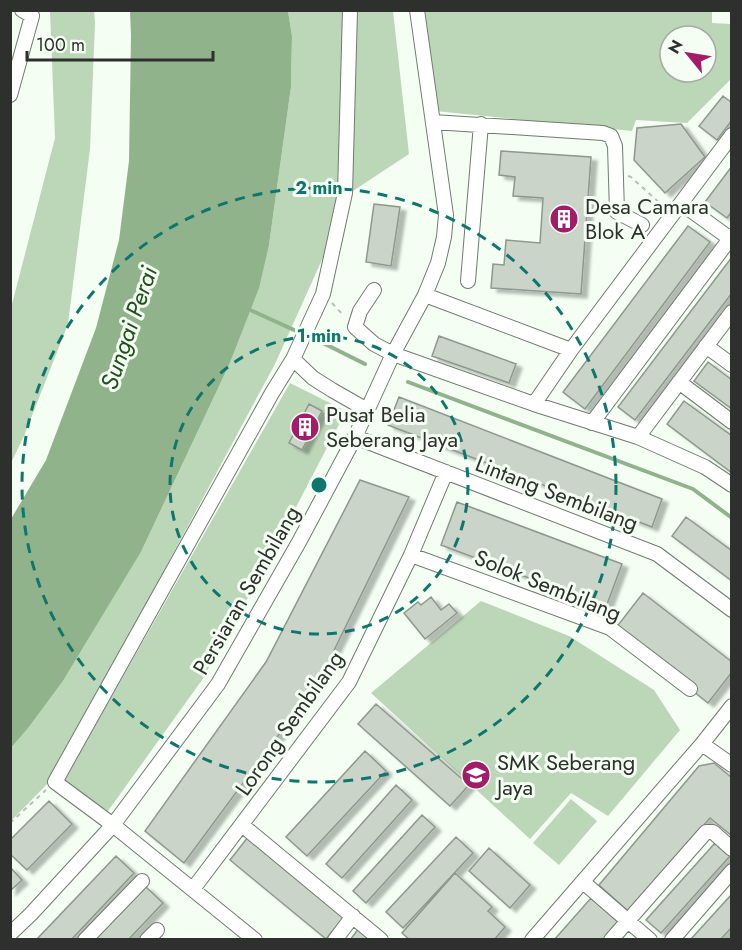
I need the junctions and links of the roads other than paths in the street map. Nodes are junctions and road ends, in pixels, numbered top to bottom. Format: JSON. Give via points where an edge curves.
{"nodes":[{"id":1,"x":22,"y":10,"type":"edge"},
{"id":2,"x":350,"y":10,"type":"edge"},
{"id":3,"x":417,"y":10,"type":"edge"},
{"id":4,"x":12,"y":80,"type":"edge"},
{"id":5,"x":10,"y":95,"type":"edge"},
{"id":6,"x":432,"y":122,"type":"junction"},
{"id":7,"x":481,"y":124,"type":"junction"},
{"id":8,"x":732,"y":135,"type":"edge"},
{"id":9,"x":677,"y":208,"type":"junction"},
{"id":10,"x":642,"y":225,"type":"dead end"},
{"id":11,"x":731,"y":238,"type":"edge"},
{"id":12,"x":468,"y":281,"type":"dead end"},
{"id":13,"x":374,"y":290,"type":"dead end"},
{"id":14,"x":425,"y":295,"type":"junction"},
{"id":15,"x":732,"y":312,"type":"edge"},
{"id":16,"x":706,"y":346,"type":"junction"},
{"id":17,"x":571,"y":350,"type":"junction"},
{"id":18,"x":393,"y":354,"type":"junction"},
{"id":19,"x":293,"y":359,"type":"junction"},
{"id":20,"x":732,"y":365,"type":"edge"},
{"id":21,"x":680,"y":382,"type":"junction"},
{"id":22,"x":534,"y":404,"type":"junction"},
{"id":23,"x":367,"y":410,"type":"junction"},
{"id":24,"x":732,"y":422,"type":"edge"},
{"id":25,"x":592,"y":423,"type":"junction"},
{"id":26,"x":638,"y":437,"type":"junction"},
{"id":27,"x":355,"y":438,"type":"junction"},
{"id":28,"x":446,"y":472,"type":"junction"},
{"id":29,"x":732,"y":485,"type":"edge"},
{"id":30,"x":411,"y":555,"type":"junction"},
{"id":31,"x":732,"y":610,"type":"edge"},
{"id":32,"x":690,"y":689,"type":"dead end"},
{"id":33,"x":732,"y":705,"type":"edge"},
{"id":34,"x":702,"y":744,"type":"junction"},
{"id":35,"x":732,"y":765,"type":"edge"},
{"id":36,"x":113,"y":825,"type":"junction"},
{"id":37,"x":242,"y":825,"type":"junction"},
{"id":38,"x":732,"y":849,"type":"edge"},
{"id":39,"x":732,"y":871,"type":"edge"},
{"id":40,"x":142,"y":881,"type":"dead end"},
{"id":41,"x":583,"y":882,"type":"junction"},
{"id":42,"x":193,"y":890,"type":"junction"},
{"id":43,"x":353,"y":916,"type":"junction"},
{"id":44,"x":628,"y":920,"type":"junction"},
{"id":45,"x":10,"y":933,"type":"edge"},
{"id":46,"x":85,"y":939,"type":"edge"},
{"id":47,"x":255,"y":939,"type":"edge"},
{"id":48,"x":334,"y":939,"type":"edge"},
{"id":49,"x":381,"y":939,"type":"edge"},
{"id":50,"x":532,"y":939,"type":"edge"},
{"id":51,"x":611,"y":939,"type":"edge"},
{"id":52,"x":650,"y":939,"type":"edge"},
{"id":53,"x":672,"y":939,"type":"edge"}],
"edges":[{"from":1,"to":4,"type":"street","via":[[32,16]]},
{"from":2,"to":19,"type":"street","via":[[345,193],[323,294]]},
{"from":3,"to":6,"type":"street","name":"Persiaran Sembilang"},
{"from":4,"to":5,"type":"street"},
{"from":6,"to":7,"type":"street"},
{"from":6,"to":14,"type":"street","name":"Persiaran Sembilang","via":[[446,215],[438,263]]},
{"from":7,"to":10,"type":"street","via":[[611,136],[615,146],[617,212]]},
{"from":7,"to":12,"type":"street"},
{"from":8,"to":9,"type":"street"},
{"from":9,"to":11,"type":"street"},
{"from":9,"to":17,"type":"street"},
{"from":11,"to":25,"type":"street"},
{"from":13,"to":18,"type":"street","via":[[355,327]]},
{"from":14,"to":17,"type":"street"},
{"from":14,"to":18,"type":"street","name":"Persiaran Sembilang"},
{"from":15,"to":16,"type":"street"},
{"from":16,"to":20,"type":"street"},
{"from":16,"to":21,"type":"street"},
{"from":17,"to":22,"type":"street"},
{"from":18,"to":22,"type":"street"},
{"from":18,"to":23,"type":"street","name":"Persiaran Sembilang"},
{"from":19,"to":23,"type":"street","via":[[323,384]]},
{"from":19,"to":36,"type":"street","via":[[55,782]]},
{"from":21,"to":24,"type":"street"},
{"from":21,"to":26,"type":"street"},
{"from":22,"to":25,"type":"street"},
{"from":23,"to":27,"type":"street","name":"Persiaran Sembilang"},
{"from":25,"to":26,"type":"street"},
{"from":26,"to":29,"type":"street","via":[[705,467]]},
{"from":27,"to":28,"type":"street","name":"Lintang Sembilang"},
{"from":27,"to":36,"type":"street","name":"Persiaran Sembilang","via":[[218,684]]},
{"from":28,"to":30,"type":"street","name":"Lorong Sembilang"},
{"from":28,"to":31,"type":"street","name":"Lintang Sembilang","via":[[657,554]]},
{"from":30,"to":32,"type":"street","name":"Solok Sembilang","via":[[610,628]]},
{"from":30,"to":37,"type":"street","name":"Lorong Sembilang","via":[[349,682]]},
{"from":33,"to":34,"type":"street"},
{"from":34,"to":35,"type":"street"},
{"from":34,"to":41,"type":"street"},
{"from":36,"to":42,"type":"street"},
{"from":36,"to":45,"type":"street","name":"Persiaran Sembilang"},
{"from":37,"to":42,"type":"street","name":"Lorong Sembilang"},
{"from":37,"to":43,"type":"street"},
{"from":38,"to":44,"type":"street","via":[[713,832],[706,832]]},
{"from":39,"to":53,"type":"street"},
{"from":40,"to":46,"type":"street"},
{"from":41,"to":44,"type":"street"},
{"from":41,"to":50,"type":"street"},
{"from":42,"to":47,"type":"street"},
{"from":43,"to":48,"type":"street"},
{"from":43,"to":49,"type":"street"},
{"from":44,"to":51,"type":"street"},
{"from":44,"to":52,"type":"street"}]}
